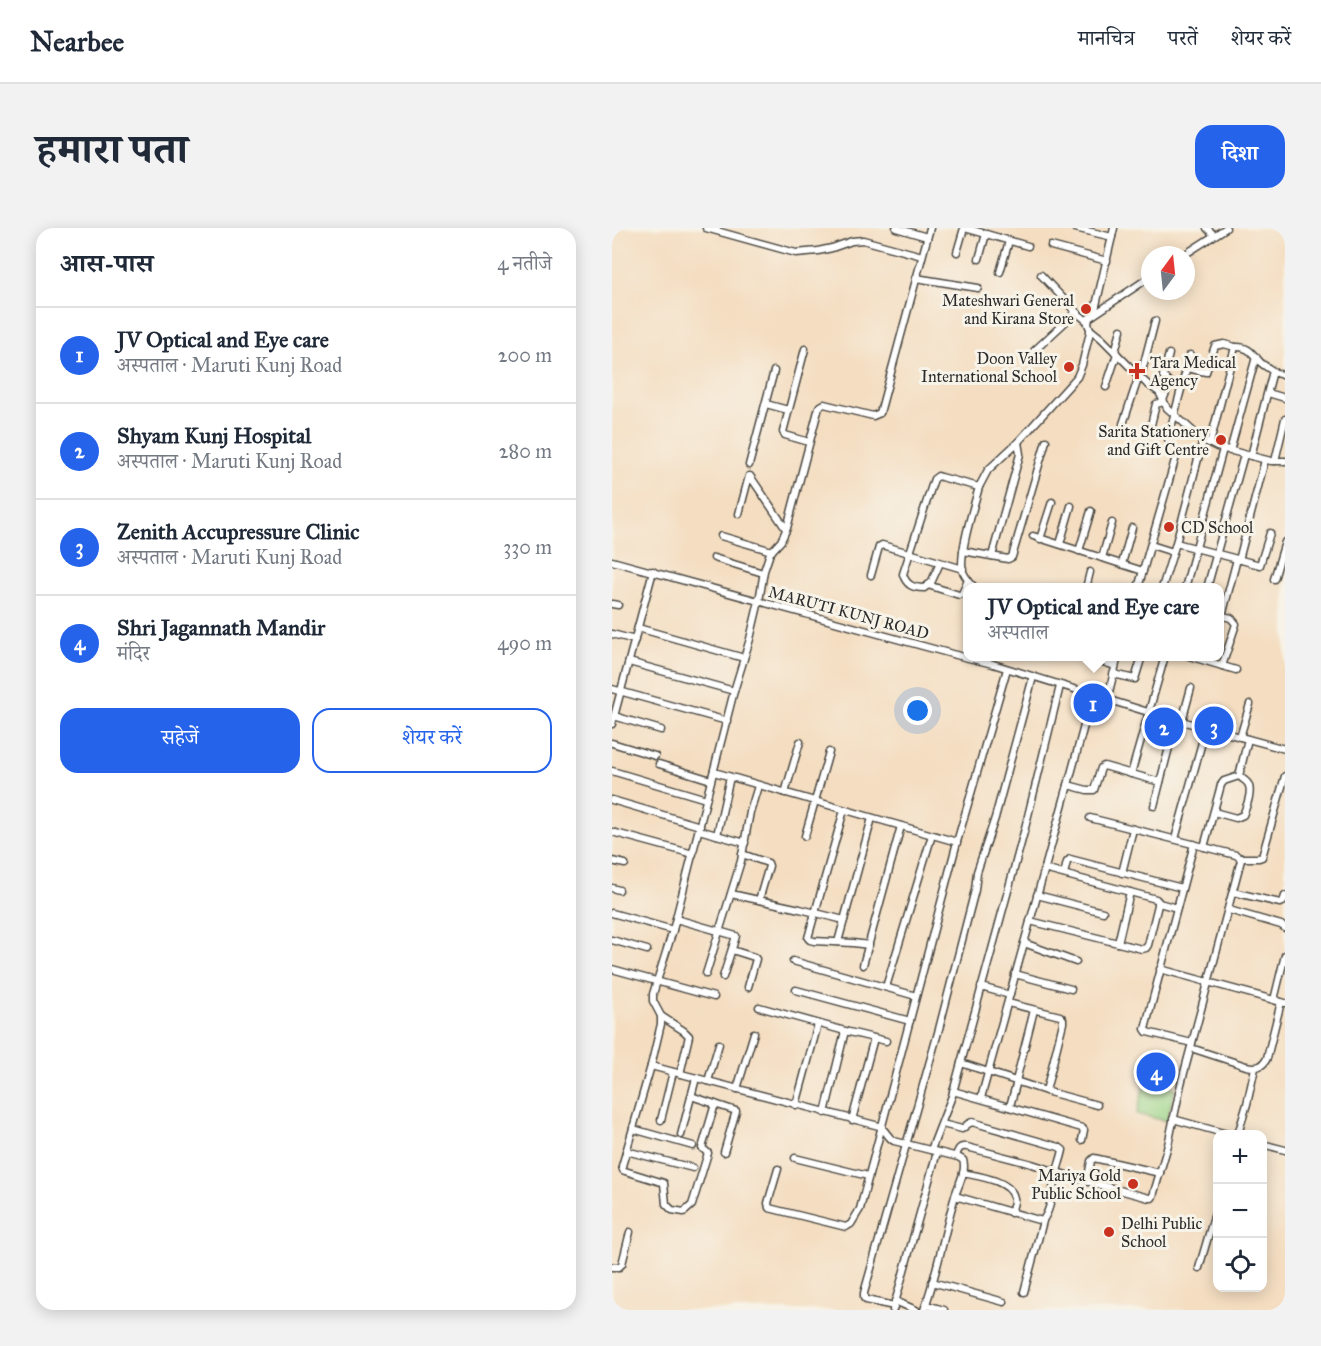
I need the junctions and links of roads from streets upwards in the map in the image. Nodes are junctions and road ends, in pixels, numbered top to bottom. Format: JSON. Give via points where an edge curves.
{"nodes":[{"id":1,"x":706,"y":228,"type":"edge"},
{"id":2,"x":896,"y":228,"type":"edge"},
{"id":3,"x":930,"y":228,"type":"edge"},
{"id":4,"x":964,"y":228,"type":"edge"},
{"id":5,"x":1075,"y":228,"type":"edge"},
{"id":6,"x":1114,"y":228,"type":"edge"},
{"id":7,"x":1207,"y":228,"type":"edge"},
{"id":8,"x":1226,"y":228,"type":"edge"},
{"id":9,"x":986,"y":234,"type":"junction"},
{"id":10,"x":1214,"y":235,"type":"junction"},
{"id":11,"x":927,"y":237,"type":"junction"},
{"id":12,"x":1112,"y":237,"type":"junction"},
{"id":13,"x":1009,"y":241,"type":"junction"},
{"id":14,"x":1028,"y":246,"type":"dead end"},
{"id":15,"x":1051,"y":246,"type":"dead end"},
{"id":16,"x":1195,"y":248,"type":"edge"},
{"id":17,"x":957,"y":252,"type":"dead end"},
{"id":18,"x":922,"y":256,"type":"junction"},
{"id":19,"x":980,"y":259,"type":"dead end"},
{"id":20,"x":1107,"y":261,"type":"junction"},
{"id":21,"x":1000,"y":272,"type":"dead end"},
{"id":22,"x":1041,"y":274,"type":"dead end"},
{"id":23,"x":916,"y":278,"type":"junction"},
{"id":24,"x":1141,"y":283,"type":"edge"},
{"id":25,"x":978,"y":288,"type":"dead end"},
{"id":26,"x":1076,"y":312,"type":"junction"},
{"id":27,"x":1094,"y":314,"type":"junction"},
{"id":28,"x":1087,"y":321,"type":"junction"},
{"id":29,"x":1155,"y":321,"type":"dead end"},
{"id":30,"x":1091,"y":330,"type":"junction"},
{"id":31,"x":1121,"y":330,"type":"dead end"},
{"id":32,"x":1234,"y":346,"type":"junction"},
{"id":33,"x":805,"y":349,"type":"dead end"},
{"id":34,"x":1034,"y":351,"type":"dead end"},
{"id":35,"x":1116,"y":353,"type":"junction"},
{"id":36,"x":1169,"y":354,"type":"dead end"},
{"id":37,"x":1190,"y":356,"type":"dead end"},
{"id":38,"x":1256,"y":357,"type":"junction"},
{"id":39,"x":1187,"y":368,"type":"junction"},
{"id":40,"x":774,"y":371,"type":"dead end"},
{"id":41,"x":1273,"y":372,"type":"junction"},
{"id":42,"x":1139,"y":376,"type":"junction"},
{"id":43,"x":1285,"y":376,"type":"edge"},
{"id":44,"x":1106,"y":387,"type":"dead end"},
{"id":45,"x":1268,"y":393,"type":"junction"},
{"id":46,"x":1285,"y":398,"type":"edge"},
{"id":47,"x":1163,"y":401,"type":"junction"},
{"id":48,"x":766,"y":404,"type":"junction"},
{"id":49,"x":788,"y":410,"type":"junction"},
{"id":50,"x":1175,"y":415,"type":"junction"},
{"id":51,"x":1285,"y":419,"type":"edge"},
{"id":52,"x":1124,"y":424,"type":"dead end"},
{"id":53,"x":1150,"y":424,"type":"dead end"},
{"id":54,"x":1168,"y":439,"type":"dead end"},
{"id":55,"x":1046,"y":441,"type":"dead end"},
{"id":56,"x":809,"y":442,"type":"junction"},
{"id":57,"x":1018,"y":442,"type":"junction"},
{"id":58,"x":1207,"y":442,"type":"junction"},
{"id":59,"x":1227,"y":450,"type":"junction"},
{"id":60,"x":1248,"y":455,"type":"junction"},
{"id":61,"x":1175,"y":460,"type":"dead end"},
{"id":62,"x":1265,"y":460,"type":"junction"},
{"id":63,"x":1285,"y":460,"type":"edge"},
{"id":64,"x":1275,"y":461,"type":"junction"},
{"id":65,"x":749,"y":465,"type":"dead end"},
{"id":66,"x":979,"y":487,"type":"junction"},
{"id":67,"x":1052,"y":502,"type":"dead end"},
{"id":68,"x":1071,"y":506,"type":"dead end"},
{"id":69,"x":1091,"y":512,"type":"dead end"},
{"id":70,"x":739,"y":514,"type":"dead end"},
{"id":71,"x":1112,"y":523,"type":"dead end"},
{"id":72,"x":1132,"y":528,"type":"dead end"},
{"id":73,"x":786,"y":529,"type":"junction"},
{"id":74,"x":1270,"y":532,"type":"dead end"},
{"id":75,"x":721,"y":536,"type":"dead end"},
{"id":76,"x":1033,"y":536,"type":"dead end"},
{"id":77,"x":1040,"y":539,"type":"junction"},
{"id":78,"x":1285,"y":542,"type":"edge"},
{"id":79,"x":1176,"y":543,"type":"junction"},
{"id":80,"x":1060,"y":544,"type":"junction"},
{"id":81,"x":1151,"y":544,"type":"junction"},
{"id":82,"x":1196,"y":548,"type":"junction"},
{"id":83,"x":772,"y":551,"type":"junction"},
{"id":84,"x":1079,"y":551,"type":"junction"},
{"id":85,"x":963,"y":552,"type":"junction"},
{"id":86,"x":1173,"y":552,"type":"junction"},
{"id":87,"x":909,"y":553,"type":"junction"},
{"id":88,"x":1217,"y":554,"type":"junction"},
{"id":89,"x":992,"y":556,"type":"junction"},
{"id":90,"x":714,"y":558,"type":"dead end"},
{"id":91,"x":1102,"y":558,"type":"junction"},
{"id":92,"x":1238,"y":559,"type":"junction"},
{"id":93,"x":612,"y":561,"type":"edge"},
{"id":94,"x":940,"y":562,"type":"junction"},
{"id":95,"x":1122,"y":564,"type":"junction"},
{"id":96,"x":963,"y":569,"type":"junction"},
{"id":97,"x":653,"y":571,"type":"junction"},
{"id":98,"x":1143,"y":571,"type":"junction"},
{"id":99,"x":1090,"y":572,"type":"dead end"},
{"id":100,"x":763,"y":573,"type":"junction"},
{"id":101,"x":871,"y":575,"type":"dead end"},
{"id":102,"x":1274,"y":579,"type":"dead end"},
{"id":103,"x":968,"y":580,"type":"junction"},
{"id":104,"x":967,"y":583,"type":"edge"},
{"id":105,"x":971,"y":583,"type":"edge"},
{"id":106,"x":1087,"y":583,"type":"edge"},
{"id":107,"x":1139,"y":583,"type":"edge"},
{"id":108,"x":1164,"y":583,"type":"edge"},
{"id":109,"x":1186,"y":583,"type":"edge"},
{"id":110,"x":1208,"y":583,"type":"edge"},
{"id":111,"x":928,"y":585,"type":"junction"},
{"id":112,"x":963,"y":593,"type":"edge"},
{"id":113,"x":759,"y":601,"type":"junction"},
{"id":114,"x":1224,"y":606,"type":"edge"},
{"id":115,"x":1224,"y":617,"type":"edge"},
{"id":116,"x":639,"y":628,"type":"junction"},
{"id":117,"x":612,"y":634,"type":"edge"},
{"id":118,"x":635,"y":640,"type":"junction"},
{"id":119,"x":963,"y":655,"type":"edge"},
{"id":120,"x":744,"y":658,"type":"junction"},
{"id":121,"x":1224,"y":660,"type":"edge"},
{"id":122,"x":995,"y":661,"type":"edge"},
{"id":123,"x":1100,"y":661,"type":"edge"},
{"id":124,"x":1117,"y":661,"type":"edge"},
{"id":125,"x":1141,"y":661,"type":"edge"},
{"id":126,"x":1164,"y":661,"type":"edge"},
{"id":127,"x":1206,"y":661,"type":"edge"},
{"id":128,"x":1224,"y":661,"type":"edge"},
{"id":129,"x":629,"y":662,"type":"junction"},
{"id":130,"x":1115,"y":666,"type":"junction"},
{"id":131,"x":1222,"y":666,"type":"junction"},
{"id":132,"x":1007,"y":669,"type":"junction"},
{"id":133,"x":1236,"y":670,"type":"dead end"},
{"id":134,"x":1113,"y":674,"type":"junction"},
{"id":135,"x":1033,"y":677,"type":"junction"},
{"id":136,"x":1060,"y":686,"type":"junction"},
{"id":137,"x":1191,"y":688,"type":"dead end"},
{"id":138,"x":612,"y":690,"type":"edge"},
{"id":139,"x":734,"y":691,"type":"junction"},
{"id":140,"x":621,"y":692,"type":"junction"},
{"id":141,"x":1092,"y":696,"type":"junction"},
{"id":142,"x":1107,"y":700,"type":"junction"},
{"id":143,"x":1250,"y":704,"type":"dead end"},
{"id":144,"x":1148,"y":712,"type":"junction"},
{"id":145,"x":613,"y":720,"type":"edge"},
{"id":146,"x":1179,"y":720,"type":"junction"},
{"id":147,"x":727,"y":721,"type":"junction"},
{"id":148,"x":1206,"y":728,"type":"junction"},
{"id":149,"x":661,"y":730,"type":"dead end"},
{"id":150,"x":1240,"y":737,"type":"junction"},
{"id":151,"x":1248,"y":739,"type":"junction"},
{"id":152,"x":800,"y":742,"type":"dead end"},
{"id":153,"x":612,"y":743,"type":"edge"},
{"id":154,"x":1285,"y":749,"type":"edge"},
{"id":155,"x":829,"y":752,"type":"dead end"},
{"id":156,"x":655,"y":756,"type":"dead end"},
{"id":157,"x":659,"y":764,"type":"dead end"},
{"id":158,"x":612,"y":771,"type":"edge"},
{"id":159,"x":714,"y":772,"type":"junction"},
{"id":160,"x":1131,"y":774,"type":"junction"},
{"id":161,"x":1239,"y":776,"type":"junction"},
{"id":162,"x":1285,"y":776,"type":"edge"},
{"id":163,"x":730,"y":777,"type":"junction"},
{"id":164,"x":711,"y":780,"type":"junction"},
{"id":165,"x":1160,"y":782,"type":"junction"},
{"id":166,"x":1068,"y":785,"type":"junction"},
{"id":167,"x":758,"y":786,"type":"junction"},
{"id":168,"x":785,"y":793,"type":"junction"},
{"id":169,"x":612,"y":800,"type":"edge"},
{"id":170,"x":706,"y":800,"type":"junction"},
{"id":171,"x":815,"y":801,"type":"junction"},
{"id":172,"x":1154,"y":806,"type":"dead end"},
{"id":173,"x":844,"y":810,"type":"junction"},
{"id":174,"x":1214,"y":812,"type":"junction"},
{"id":175,"x":872,"y":818,"type":"junction"},
{"id":176,"x":1090,"y":818,"type":"dead end"},
{"id":177,"x":901,"y":826,"type":"junction"},
{"id":178,"x":699,"y":828,"type":"junction"},
{"id":179,"x":1133,"y":829,"type":"junction"},
{"id":180,"x":612,"y":832,"type":"edge"},
{"id":181,"x":717,"y":835,"type":"junction"},
{"id":182,"x":932,"y":835,"type":"junction"},
{"id":183,"x":805,"y":836,"type":"dead end"},
{"id":184,"x":1175,"y":839,"type":"junction"},
{"id":185,"x":957,"y":842,"type":"junction"},
{"id":186,"x":745,"y":843,"type":"junction"},
{"id":187,"x":1194,"y":844,"type":"junction"},
{"id":188,"x":1204,"y":847,"type":"junction"},
{"id":189,"x":693,"y":854,"type":"junction"},
{"id":190,"x":742,"y":854,"type":"junction"},
{"id":191,"x":1240,"y":858,"type":"junction"},
{"id":192,"x":612,"y":861,"type":"edge"},
{"id":193,"x":625,"y":864,"type":"dead end"},
{"id":194,"x":1044,"y":868,"type":"junction"},
{"id":195,"x":1122,"y":873,"type":"junction"},
{"id":196,"x":1064,"y":874,"type":"junction"},
{"id":197,"x":1182,"y":888,"type":"junction"},
{"id":198,"x":1131,"y":892,"type":"junction"},
{"id":199,"x":1233,"y":892,"type":"junction"},
{"id":200,"x":731,"y":894,"type":"junction"},
{"id":201,"x":1037,"y":895,"type":"junction"},
{"id":202,"x":1285,"y":896,"type":"edge"},
{"id":203,"x":759,"y":900,"type":"junction"},
{"id":204,"x":1159,"y":903,"type":"junction"},
{"id":205,"x":1283,"y":904,"type":"edge"},
{"id":206,"x":1177,"y":908,"type":"junction"},
{"id":207,"x":1228,"y":910,"type":"junction"},
{"id":208,"x":1103,"y":912,"type":"dead end"},
{"id":209,"x":612,"y":913,"type":"edge"},
{"id":210,"x":815,"y":913,"type":"junction"},
{"id":211,"x":676,"y":918,"type":"junction"},
{"id":212,"x":844,"y":920,"type":"junction"},
{"id":213,"x":1030,"y":921,"type":"junction"},
{"id":214,"x":1285,"y":928,"type":"edge"},
{"id":215,"x":673,"y":930,"type":"junction"},
{"id":216,"x":718,"y":931,"type":"junction"},
{"id":217,"x":612,"y":940,"type":"edge"},
{"id":218,"x":837,"y":942,"type":"junction"},
{"id":219,"x":1024,"y":943,"type":"junction"},
{"id":220,"x":1118,"y":943,"type":"junction"},
{"id":221,"x":869,"y":945,"type":"junction"},
{"id":222,"x":647,"y":950,"type":"dead end"},
{"id":223,"x":732,"y":950,"type":"junction"},
{"id":224,"x":1285,"y":955,"type":"edge"},
{"id":225,"x":793,"y":961,"type":"dead end"},
{"id":226,"x":1076,"y":962,"type":"dead end"},
{"id":227,"x":863,"y":966,"type":"dead end"},
{"id":228,"x":612,"y":969,"type":"edge"},
{"id":229,"x":1160,"y":969,"type":"junction"},
{"id":230,"x":706,"y":974,"type":"dead end"},
{"id":231,"x":1016,"y":974,"type":"junction"},
{"id":232,"x":723,"y":977,"type":"dead end"},
{"id":233,"x":657,"y":981,"type":"junction"},
{"id":234,"x":1209,"y":982,"type":"junction"},
{"id":235,"x":748,"y":987,"type":"dead end"},
{"id":236,"x":886,"y":987,"type":"junction"},
{"id":237,"x":981,"y":987,"type":"junction"},
{"id":238,"x":1071,"y":989,"type":"dead end"},
{"id":239,"x":796,"y":990,"type":"dead end"},
{"id":240,"x":1010,"y":995,"type":"junction"},
{"id":241,"x":916,"y":996,"type":"junction"},
{"id":242,"x":714,"y":997,"type":"dead end"},
{"id":243,"x":1280,"y":1002,"type":"edge"},
{"id":244,"x":1008,"y":1003,"type":"junction"},
{"id":245,"x":759,"y":1007,"type":"dead end"},
{"id":246,"x":1034,"y":1010,"type":"junction"},
{"id":247,"x":661,"y":1016,"type":"junction"},
{"id":248,"x":910,"y":1021,"type":"junction"},
{"id":249,"x":818,"y":1023,"type":"junction"},
{"id":250,"x":845,"y":1031,"type":"junction"},
{"id":251,"x":754,"y":1033,"type":"dead end"},
{"id":252,"x":874,"y":1038,"type":"junction"},
{"id":253,"x":886,"y":1041,"type":"dead end"},
{"id":254,"x":719,"y":1044,"type":"dead end"},
{"id":255,"x":1192,"y":1046,"type":"junction"},
{"id":256,"x":961,"y":1063,"type":"junction"},
{"id":257,"x":651,"y":1066,"type":"junction"},
{"id":258,"x":1255,"y":1068,"type":"junction"},
{"id":259,"x":988,"y":1071,"type":"junction"},
{"id":260,"x":677,"y":1073,"type":"junction"},
{"id":261,"x":696,"y":1078,"type":"junction"},
{"id":262,"x":708,"y":1081,"type":"junction"},
{"id":263,"x":1017,"y":1081,"type":"junction"},
{"id":264,"x":737,"y":1089,"type":"junction"},
{"id":265,"x":953,"y":1090,"type":"junction"},
{"id":266,"x":1046,"y":1090,"type":"junction"},
{"id":267,"x":691,"y":1096,"type":"junction"},
{"id":268,"x":981,"y":1098,"type":"junction"},
{"id":269,"x":715,"y":1104,"type":"junction"},
{"id":270,"x":796,"y":1105,"type":"junction"},
{"id":271,"x":1097,"y":1105,"type":"dead end"},
{"id":272,"x":1010,"y":1106,"type":"junction"},
{"id":273,"x":825,"y":1113,"type":"junction"},
{"id":274,"x":1173,"y":1119,"type":"junction"},
{"id":275,"x":661,"y":1120,"type":"dead end"},
{"id":276,"x":852,"y":1120,"type":"junction"},
{"id":277,"x":942,"y":1124,"type":"junction"},
{"id":278,"x":882,"y":1128,"type":"junction"},
{"id":279,"x":633,"y":1129,"type":"junction"},
{"id":280,"x":1213,"y":1130,"type":"edge"},
{"id":281,"x":1239,"y":1130,"type":"edge"},
{"id":282,"x":681,"y":1135,"type":"dead end"},
{"id":283,"x":1082,"y":1140,"type":"dead end"},
{"id":284,"x":907,"y":1144,"type":"junction"},
{"id":285,"x":1267,"y":1145,"type":"edge"},
{"id":286,"x":693,"y":1146,"type":"dead end"},
{"id":287,"x":1285,"y":1150,"type":"edge"},
{"id":288,"x":627,"y":1151,"type":"junction"},
{"id":289,"x":934,"y":1151,"type":"junction"},
{"id":290,"x":724,"y":1152,"type":"dead end"},
{"id":291,"x":956,"y":1156,"type":"junction"},
{"id":292,"x":795,"y":1158,"type":"dead end"},
{"id":293,"x":693,"y":1168,"type":"dead end"},
{"id":294,"x":778,"y":1169,"type":"dead end"},
{"id":295,"x":1057,"y":1172,"type":"junction"},
{"id":296,"x":963,"y":1173,"type":"junction"},
{"id":297,"x":1160,"y":1173,"type":"junction"},
{"id":298,"x":868,"y":1176,"type":"junction"},
{"id":299,"x":1087,"y":1182,"type":"junction"},
{"id":300,"x":955,"y":1196,"type":"junction"},
{"id":301,"x":1011,"y":1213,"type":"junction"},
{"id":302,"x":1213,"y":1220,"type":"edge"},
{"id":303,"x":1043,"y":1221,"type":"junction"},
{"id":304,"x":630,"y":1232,"type":"dead end"},
{"id":305,"x":612,"y":1267,"type":"edge"},
{"id":306,"x":1199,"y":1268,"type":"dead end"},
{"id":307,"x":932,"y":1282,"type":"junction"},
{"id":308,"x":1024,"y":1292,"type":"dead end"},
{"id":309,"x":1004,"y":1302,"type":"dead end"},
{"id":310,"x":894,"y":1306,"type":"edge"},
{"id":311,"x":925,"y":1307,"type":"edge"},
{"id":312,"x":916,"y":1310,"type":"edge"},
{"id":313,"x":944,"y":1310,"type":"edge"}],
"edges":[{"from":1,"to":18,"type":"street","via":[[796,253],[863,240]]},
{"from":2,"to":11,"type":"street"},
{"from":3,"to":11,"type":"street"},
{"from":4,"to":9,"type":"street"},
{"from":4,"to":17,"type":"street"},
{"from":5,"to":12,"type":"street"},
{"from":6,"to":12,"type":"street"},
{"from":7,"to":10,"type":"street"},
{"from":8,"to":10,"type":"street"},
{"from":9,"to":13,"type":"street"},
{"from":9,"to":19,"type":"street"},
{"from":10,"to":16,"type":"street"},
{"from":11,"to":18,"type":"street"},
{"from":12,"to":20,"type":"street"},
{"from":13,"to":14,"type":"street"},
{"from":13,"to":21,"type":"street"},
{"from":15,"to":20,"type":"street"},
{"from":18,"to":23,"type":"street"},
{"from":20,"to":27,"type":"street"},
{"from":22,"to":26,"type":"street"},
{"from":23,"to":25,"type":"street"},
{"from":23,"to":56,"type":"street","via":[[879,413],[873,416],[822,405]]},
{"from":24,"to":27,"type":"street"},
{"from":26,"to":28,"type":"street"},
{"from":26,"to":34,"type":"street"},
{"from":27,"to":28,"type":"street"},
{"from":28,"to":30,"type":"street"},
{"from":29,"to":42,"type":"street"},
{"from":30,"to":35,"type":"street"},
{"from":30,"to":57,"type":"street","via":[[1077,377]]},
{"from":31,"to":35,"type":"street"},
{"from":32,"to":38,"type":"street","via":[[1246,348]]},
{"from":32,"to":39,"type":"street","via":[[1215,346],[1206,372]]},
{"from":32,"to":58,"type":"street","via":[[1233,361]]},
{"from":33,"to":49,"type":"street"},
{"from":35,"to":42,"type":"street"},
{"from":35,"to":44,"type":"street"},
{"from":36,"to":47,"type":"street","via":[[1163,375],[1170,383]]},
{"from":37,"to":39,"type":"street"},
{"from":38,"to":41,"type":"street"},
{"from":38,"to":59,"type":"street"},
{"from":39,"to":50,"type":"street"},
{"from":40,"to":48,"type":"street"},
{"from":41,"to":43,"type":"street"},
{"from":41,"to":45,"type":"street"},
{"from":42,"to":47,"type":"street","via":[[1159,392]]},
{"from":42,"to":52,"type":"street"},
{"from":45,"to":46,"type":"street"},
{"from":45,"to":60,"type":"street"},
{"from":47,"to":50,"type":"street"},
{"from":47,"to":53,"type":"street","via":[[1156,404]]},
{"from":48,"to":49,"type":"street"},
{"from":48,"to":65,"type":"street"},
{"from":49,"to":56,"type":"street","via":[[784,434]]},
{"from":50,"to":54,"type":"street"},
{"from":50,"to":58,"type":"street"},
{"from":51,"to":64,"type":"street"},
{"from":55,"to":89,"type":"street","via":[[1013,555],[1008,559]]},
{"from":56,"to":73,"type":"street"},
{"from":57,"to":66,"type":"street","via":[[988,470]]},
{"from":57,"to":89,"type":"street","via":[[1020,453]]},
{"from":58,"to":59,"type":"street"},
{"from":58,"to":79,"type":"street"},
{"from":59,"to":60,"type":"street"},
{"from":59,"to":82,"type":"street"},
{"from":60,"to":62,"type":"street"},
{"from":60,"to":88,"type":"street"},
{"from":61,"to":81,"type":"street"},
{"from":62,"to":64,"type":"street"},
{"from":62,"to":92,"type":"street"},
{"from":63,"to":64,"type":"street"},
{"from":66,"to":85,"type":"street"},
{"from":66,"to":87,"type":"street","via":[[936,477]]},
{"from":67,"to":77,"type":"street"},
{"from":68,"to":80,"type":"street"},
{"from":69,"to":84,"type":"street"},
{"from":70,"to":73,"type":"street","via":[[750,476]]},
{"from":71,"to":91,"type":"street"},
{"from":72,"to":95,"type":"street"},
{"from":73,"to":83,"type":"street"},
{"from":74,"to":92,"type":"street","via":[[1260,565]]},
{"from":75,"to":83,"type":"street"},
{"from":76,"to":77,"type":"street"},
{"from":77,"to":80,"type":"street"},
{"from":78,"to":102,"type":"street"},
{"from":79,"to":82,"type":"street"},
{"from":79,"to":86,"type":"street"},
{"from":80,"to":84,"type":"street"},
{"from":81,"to":86,"type":"street"},
{"from":81,"to":98,"type":"street"},
{"from":82,"to":88,"type":"street"},
{"from":82,"to":109,"type":"street"},
{"from":83,"to":100,"type":"street"},
{"from":84,"to":91,"type":"street"},
{"from":85,"to":89,"type":"street"},
{"from":85,"to":96,"type":"street"},
{"from":86,"to":108,"type":"street"},
{"from":87,"to":94,"type":"street"},
{"from":87,"to":101,"type":"street","via":[[880,546]]},
{"from":87,"to":111,"type":"street","via":[[904,579],[919,588]]},
{"from":88,"to":92,"type":"street"},
{"from":88,"to":110,"type":"street"},
{"from":90,"to":100,"type":"street"},
{"from":91,"to":95,"type":"street"},
{"from":92,"to":114,"type":"street"},
{"from":93,"to":97,"type":"street","name":"MARUTI KUNJ ROAD"},
{"from":94,"to":96,"type":"street"},
{"from":94,"to":111,"type":"street"},
{"from":95,"to":98,"type":"street"},
{"from":96,"to":103,"type":"street"},
{"from":97,"to":113,"type":"street","name":"MARUTI KUNJ ROAD"},
{"from":97,"to":116,"type":"street"},
{"from":98,"to":107,"type":"street"},
{"from":99,"to":106,"type":"street"},
{"from":100,"to":113,"type":"street"},
{"from":103,"to":104,"type":"street"},
{"from":103,"to":105,"type":"street"},
{"from":111,"to":112,"type":"street","via":[[959,595]]},
{"from":113,"to":119,"type":"street","name":"MARUTI KUNJ ROAD"},
{"from":113,"to":120,"type":"street"},
{"from":115,"to":121,"type":"street","via":[[1236,624]]},
{"from":116,"to":118,"type":"street"},
{"from":116,"to":120,"type":"street"},
{"from":117,"to":118,"type":"street"},
{"from":118,"to":129,"type":"street"},
{"from":120,"to":139,"type":"street"},
{"from":122,"to":132,"type":"street","name":"MARUTI KUNJ ROAD"},
{"from":123,"to":130,"type":"street"},
{"from":124,"to":130,"type":"street"},
{"from":125,"to":134,"type":"street","via":[[1135,679]]},
{"from":126,"to":144,"type":"street"},
{"from":127,"to":131,"type":"street"},
{"from":128,"to":131,"type":"street"},
{"from":129,"to":139,"type":"street"},
{"from":129,"to":140,"type":"street"},
{"from":130,"to":134,"type":"street"},
{"from":131,"to":133,"type":"street"},
{"from":132,"to":135,"type":"street","name":"MARUTI KUNJ ROAD"},
{"from":132,"to":185,"type":"street"},
{"from":134,"to":142,"type":"street"},
{"from":135,"to":136,"type":"street","name":"MARUTI KUNJ ROAD"},
{"from":135,"to":284,"type":"street","via":[[977,872]]},
{"from":136,"to":141,"type":"street","name":"MARUTI KUNJ ROAD"},
{"from":136,"to":237,"type":"street"},
{"from":137,"to":146,"type":"street"},
{"from":138,"to":140,"type":"street"},
{"from":139,"to":147,"type":"street"},
{"from":140,"to":145,"type":"street"},
{"from":140,"to":147,"type":"street"},
{"from":141,"to":142,"type":"street","name":"MARUTI KUNJ ROAD"},
{"from":141,"to":166,"type":"street"},
{"from":142,"to":144,"type":"street","name":"MARUTI KUNJ ROAD"},
{"from":143,"to":150,"type":"street"},
{"from":144,"to":146,"type":"street","name":"MARUTI KUNJ ROAD"},
{"from":144,"to":160,"type":"street"},
{"from":145,"to":149,"type":"street"},
{"from":146,"to":148,"type":"street","name":"MARUTI KUNJ ROAD"},
{"from":146,"to":165,"type":"street"},
{"from":147,"to":159,"type":"street"},
{"from":148,"to":150,"type":"street","name":"MARUTI KUNJ ROAD"},
{"from":148,"to":184,"type":"street"},
{"from":150,"to":151,"type":"street","name":"MARUTI KUNJ ROAD"},
{"from":151,"to":154,"type":"street","name":"MARUTI KUNJ ROAD"},
{"from":151,"to":161,"type":"street"},
{"from":152,"to":168,"type":"street"},
{"from":153,"to":156,"type":"street"},
{"from":155,"to":171,"type":"street"},
{"from":157,"to":164,"type":"street"},
{"from":158,"to":170,"type":"street"},
{"from":159,"to":163,"type":"street"},
{"from":159,"to":164,"type":"street"},
{"from":160,"to":165,"type":"street"},
{"from":160,"to":166,"type":"street","via":[[1104,766],[1094,790]]},
{"from":161,"to":174,"type":"street","via":[[1222,783]]},
{"from":161,"to":174,"type":"street","via":[[1250,788],[1243,815],[1236,818]]},
{"from":162,"to":191,"type":"street","via":[[1262,857]]},
{"from":163,"to":167,"type":"street"},
{"from":163,"to":181,"type":"street"},
{"from":164,"to":170,"type":"street"},
{"from":165,"to":172,"type":"street"},
{"from":166,"to":194,"type":"street"},
{"from":167,"to":168,"type":"street"},
{"from":167,"to":186,"type":"street"},
{"from":168,"to":171,"type":"street"},
{"from":169,"to":178,"type":"street"},
{"from":170,"to":178,"type":"street"},
{"from":171,"to":173,"type":"street"},
{"from":171,"to":183,"type":"street"},
{"from":173,"to":175,"type":"street"},
{"from":173,"to":210,"type":"street"},
{"from":174,"to":188,"type":"street"},
{"from":175,"to":177,"type":"street"},
{"from":175,"to":212,"type":"street"},
{"from":176,"to":179,"type":"street"},
{"from":177,"to":182,"type":"street"},
{"from":177,"to":221,"type":"street"},
{"from":178,"to":181,"type":"street"},
{"from":178,"to":189,"type":"street"},
{"from":179,"to":184,"type":"street"},
{"from":179,"to":195,"type":"street"},
{"from":180,"to":189,"type":"street"},
{"from":181,"to":186,"type":"street"},
{"from":182,"to":185,"type":"street"},
{"from":182,"to":236,"type":"street"},
{"from":184,"to":187,"type":"street"},
{"from":185,"to":241,"type":"street"},
{"from":186,"to":190,"type":"street"},
{"from":187,"to":188,"type":"street"},
{"from":187,"to":197,"type":"street"},
{"from":188,"to":191,"type":"street"},
{"from":189,"to":211,"type":"street"},
{"from":190,"to":200,"type":"street"},
{"from":190,"to":203,"type":"street","via":[[768,863]]},
{"from":191,"to":199,"type":"street"},
{"from":192,"to":193,"type":"street"},
{"from":194,"to":196,"type":"street"},
{"from":194,"to":201,"type":"street"},
{"from":195,"to":196,"type":"street","via":[[1070,860]]},
{"from":195,"to":197,"type":"street"},
{"from":196,"to":198,"type":"street"},
{"from":197,"to":206,"type":"street"},
{"from":198,"to":204,"type":"street","via":[[1156,898]]},
{"from":198,"to":220,"type":"street"},
{"from":199,"to":205,"type":"street"},
{"from":199,"to":207,"type":"street"},
{"from":200,"to":203,"type":"street"},
{"from":200,"to":216,"type":"street"},
{"from":201,"to":208,"type":"street"},
{"from":201,"to":213,"type":"street"},
{"from":202,"to":205,"type":"street"},
{"from":203,"to":210,"type":"street"},
{"from":204,"to":206,"type":"street"},
{"from":204,"to":220,"type":"street","via":[[1146,948]]},
{"from":206,"to":229,"type":"street"},
{"from":207,"to":214,"type":"street"},
{"from":207,"to":234,"type":"street"},
{"from":209,"to":215,"type":"street"},
{"from":210,"to":212,"type":"street"},
{"from":210,"to":218,"type":"street","via":[[808,939]]},
{"from":211,"to":215,"type":"street"},
{"from":211,"to":216,"type":"street"},
{"from":212,"to":218,"type":"street"},
{"from":213,"to":219,"type":"street"},
{"from":213,"to":220,"type":"street"},
{"from":215,"to":233,"type":"street"},
{"from":216,"to":223,"type":"street","via":[[736,936]]},
{"from":216,"to":230,"type":"street"},
{"from":217,"to":222,"type":"street"},
{"from":218,"to":221,"type":"street"},
{"from":219,"to":226,"type":"street"},
{"from":219,"to":231,"type":"street"},
{"from":221,"to":227,"type":"street"},
{"from":223,"to":232,"type":"street"},
{"from":223,"to":235,"type":"street","via":[[756,959]]},
{"from":224,"to":243,"type":"street"},
{"from":225,"to":236,"type":"street"},
{"from":228,"to":233,"type":"street"},
{"from":229,"to":234,"type":"street"},
{"from":229,"to":255,"type":"street","via":[[1145,1031]]},
{"from":231,"to":238,"type":"street"},
{"from":231,"to":240,"type":"street"},
{"from":233,"to":242,"type":"street"},
{"from":233,"to":247,"type":"street","via":[[653,997]]},
{"from":234,"to":243,"type":"street"},
{"from":234,"to":255,"type":"street"},
{"from":236,"to":241,"type":"street"},
{"from":237,"to":240,"type":"street"},
{"from":237,"to":256,"type":"street"},
{"from":239,"to":248,"type":"street"},
{"from":240,"to":244,"type":"street"},
{"from":241,"to":248,"type":"street"},
{"from":243,"to":258,"type":"street","via":[[1267,1058]]},
{"from":244,"to":246,"type":"street"},
{"from":244,"to":259,"type":"street"},
{"from":245,"to":249,"type":"street"},
{"from":246,"to":263,"type":"street"},
{"from":246,"to":266,"type":"street","via":[[1060,1016],[1064,1021]]},
{"from":247,"to":257,"type":"street"},
{"from":247,"to":260,"type":"street","via":[[688,1036]]},
{"from":248,"to":278,"type":"street"},
{"from":249,"to":250,"type":"street"},
{"from":249,"to":270,"type":"street"},
{"from":250,"to":252,"type":"street"},
{"from":250,"to":273,"type":"street"},
{"from":251,"to":264,"type":"street"},
{"from":252,"to":253,"type":"street"},
{"from":252,"to":276,"type":"street"},
{"from":254,"to":262,"type":"street"},
{"from":255,"to":258,"type":"street"},
{"from":255,"to":274,"type":"street"},
{"from":256,"to":259,"type":"street"},
{"from":256,"to":265,"type":"street"},
{"from":257,"to":260,"type":"street"},
{"from":257,"to":279,"type":"street"},
{"from":258,"to":281,"type":"street"},
{"from":259,"to":263,"type":"street"},
{"from":259,"to":268,"type":"street"},
{"from":260,"to":261,"type":"street"},
{"from":260,"to":275,"type":"street"},
{"from":261,"to":262,"type":"street"},
{"from":261,"to":267,"type":"street"},
{"from":262,"to":264,"type":"street"},
{"from":263,"to":266,"type":"street"},
{"from":263,"to":272,"type":"street"},
{"from":264,"to":270,"type":"street"},
{"from":265,"to":268,"type":"street"},
{"from":265,"to":277,"type":"street"},
{"from":266,"to":271,"type":"street"},
{"from":267,"to":269,"type":"street"},
{"from":267,"to":282,"type":"street"},
{"from":268,"to":272,"type":"street"},
{"from":269,"to":288,"type":"street","via":[[702,1148],[708,1152],[703,1171],[692,1205],[684,1212],[672,1210],[666,1204],[664,1183],[623,1170]]},
{"from":269,"to":290,"type":"street","via":[[736,1111]]},
{"from":270,"to":273,"type":"street"},
{"from":272,"to":283,"type":"street","via":[[1082,1128]]},
{"from":273,"to":276,"type":"street"},
{"from":274,"to":280,"type":"street"},
{"from":274,"to":297,"type":"street"},
{"from":276,"to":278,"type":"street"},
{"from":277,"to":289,"type":"street"},
{"from":277,"to":295,"type":"street","via":[[962,1129],[972,1122],[1059,1147],[1062,1152]]},
{"from":278,"to":284,"type":"street","via":[[894,1141]]},
{"from":278,"to":298,"type":"street"},
{"from":279,"to":286,"type":"street"},
{"from":279,"to":288,"type":"street"},
{"from":284,"to":289,"type":"street"},
{"from":284,"to":310,"type":"street","via":[[864,1296],[866,1300]]},
{"from":285,"to":287,"type":"street"},
{"from":288,"to":293,"type":"street"},
{"from":289,"to":291,"type":"street"},
{"from":289,"to":310,"type":"street"},
{"from":291,"to":295,"type":"street","via":[[961,1146]]},
{"from":291,"to":296,"type":"street","via":[[964,1161]]},
{"from":292,"to":298,"type":"street"},
{"from":294,"to":298,"type":"street","via":[[769,1208],[846,1227],[857,1214]]},
{"from":295,"to":299,"type":"street"},
{"from":295,"to":303,"type":"street"},
{"from":296,"to":300,"type":"street"},
{"from":296,"to":301,"type":"street","via":[[1002,1183],[1014,1197]]},
{"from":297,"to":299,"type":"street","via":[[1150,1198]]},
{"from":297,"to":299,"type":"street","via":[[1096,1158],[1091,1161]]},
{"from":300,"to":301,"type":"street"},
{"from":300,"to":307,"type":"street"},
{"from":301,"to":303,"type":"street"},
{"from":302,"to":306,"type":"street"},
{"from":303,"to":308,"type":"street"},
{"from":304,"to":305,"type":"street","via":[[622,1264]]},
{"from":307,"to":309,"type":"street"},
{"from":307,"to":311,"type":"street"},
{"from":310,"to":312,"type":"street"},
{"from":311,"to":313,"type":"street"}]}
